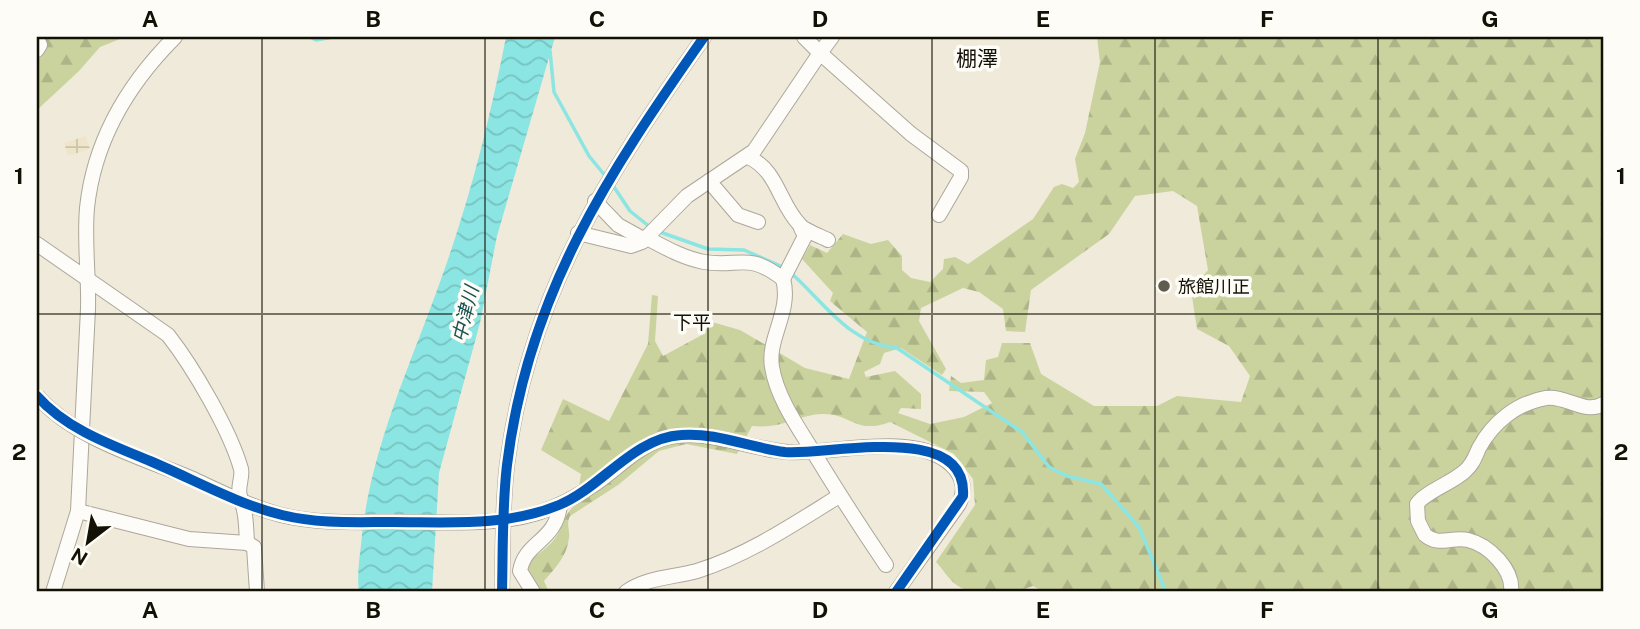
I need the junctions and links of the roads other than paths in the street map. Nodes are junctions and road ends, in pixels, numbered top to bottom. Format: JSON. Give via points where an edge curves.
{"nodes":[{"id":1,"x":175,"y":37,"type":"edge"},
{"id":2,"x":704,"y":37,"type":"edge"},
{"id":3,"x":804,"y":37,"type":"edge"},
{"id":4,"x":832,"y":37,"type":"edge"},
{"id":5,"x":37,"y":39,"type":"edge"},
{"id":6,"x":37,"y":50,"type":"edge"},
{"id":7,"x":820,"y":53,"type":"junction"},
{"id":8,"x":748,"y":157,"type":"junction"},
{"id":9,"x":709,"y":181,"type":"junction"},
{"id":10,"x":595,"y":201,"type":"junction"},
{"id":11,"x":939,"y":215,"type":"dead end"},
{"id":12,"x":758,"y":222,"type":"dead end"},
{"id":13,"x":801,"y":228,"type":"junction"},
{"id":14,"x":578,"y":233,"type":"junction"},
{"id":15,"x":647,"y":238,"type":"junction"},
{"id":16,"x":828,"y":240,"type":"dead end"},
{"id":17,"x":37,"y":244,"type":"edge"},
{"id":18,"x":787,"y":272,"type":"junction"},
{"id":19,"x":89,"y":278,"type":"junction"},
{"id":20,"x":37,"y":396,"type":"edge"},
{"id":21,"x":1603,"y":404,"type":"edge"},
{"id":22,"x":814,"y":453,"type":"junction"},
{"id":23,"x":839,"y":496,"type":"junction"},
{"id":24,"x":245,"y":502,"type":"junction"},
{"id":25,"x":560,"y":505,"type":"junction"},
{"id":26,"x":78,"y":511,"type":"junction"},
{"id":27,"x":504,"y":520,"type":"junction"},
{"id":28,"x":247,"y":543,"type":"junction"},
{"id":29,"x":886,"y":565,"type":"dead end"},
{"id":30,"x":53,"y":592,"type":"edge"},
{"id":31,"x":257,"y":592,"type":"edge"},
{"id":32,"x":502,"y":592,"type":"edge"},
{"id":33,"x":533,"y":592,"type":"edge"},
{"id":34,"x":626,"y":592,"type":"edge"},
{"id":35,"x":896,"y":592,"type":"edge"},
{"id":36,"x":1511,"y":592,"type":"edge"}],
"edges":[{"from":1,"to":19,"type":"street","via":[[131,86],[106,137],[88,207]]},
{"from":2,"to":10,"type":"street"},
{"from":3,"to":7,"type":"street"},
{"from":4,"to":7,"type":"street"},
{"from":5,"to":6,"type":"street"},
{"from":7,"to":8,"type":"street"},
{"from":7,"to":11,"type":"street","via":[[961,172]]},
{"from":8,"to":9,"type":"street"},
{"from":8,"to":13,"type":"street","via":[[773,177]]},
{"from":9,"to":12,"type":"street","via":[[738,215]]},
{"from":9,"to":15,"type":"street","via":[[687,196]]},
{"from":10,"to":14,"type":"street"},
{"from":10,"to":15,"type":"street","via":[[618,225]]},
{"from":13,"to":16,"type":"street"},
{"from":13,"to":18,"type":"street","via":[[805,236]]},
{"from":14,"to":15,"type":"street","via":[[631,246]]},
{"from":14,"to":27,"type":"street","via":[[536,334],[522,386],[507,466]]},
{"from":15,"to":18,"type":"street","via":[[690,258],[718,263],[750,261]]},
{"from":17,"to":19,"type":"street"},
{"from":18,"to":22,"type":"street","via":[[772,365],[788,409]]},
{"from":19,"to":24,"type":"street","via":[[168,335],[179,349],[229,438],[242,474],[240,495]]},
{"from":19,"to":26,"type":"street"},
{"from":20,"to":24,"type":"street","bridge":true,"via":[[93,436]]},
{"from":21,"to":36,"type":"street","via":[[1591,408],[1551,398],[1516,409],[1493,426],[1467,469],[1417,504],[1424,535],[1439,542],[1470,540],[1488,551],[1510,576]]},
{"from":22,"to":23,"type":"street"},
{"from":22,"to":25,"type":"street","via":[[681,435],[660,439]]},
{"from":22,"to":35,"type":"street","via":[[904,446],[939,456],[960,476],[963,496]]},
{"from":23,"to":29,"type":"street"},
{"from":23,"to":34,"type":"street","via":[[767,541],[696,571],[647,580]]},
{"from":24,"to":27,"type":"street","via":[[317,522]]},
{"from":24,"to":28,"type":"street"},
{"from":25,"to":27,"type":"street"},
{"from":25,"to":33,"type":"street","via":[[555,527],[522,558],[520,570]]},
{"from":26,"to":28,"type":"street","via":[[189,539]]},
{"from":26,"to":30,"type":"street"},
{"from":27,"to":32,"type":"street"},
{"from":28,"to":31,"type":"street","via":[[254,547]]}]}
